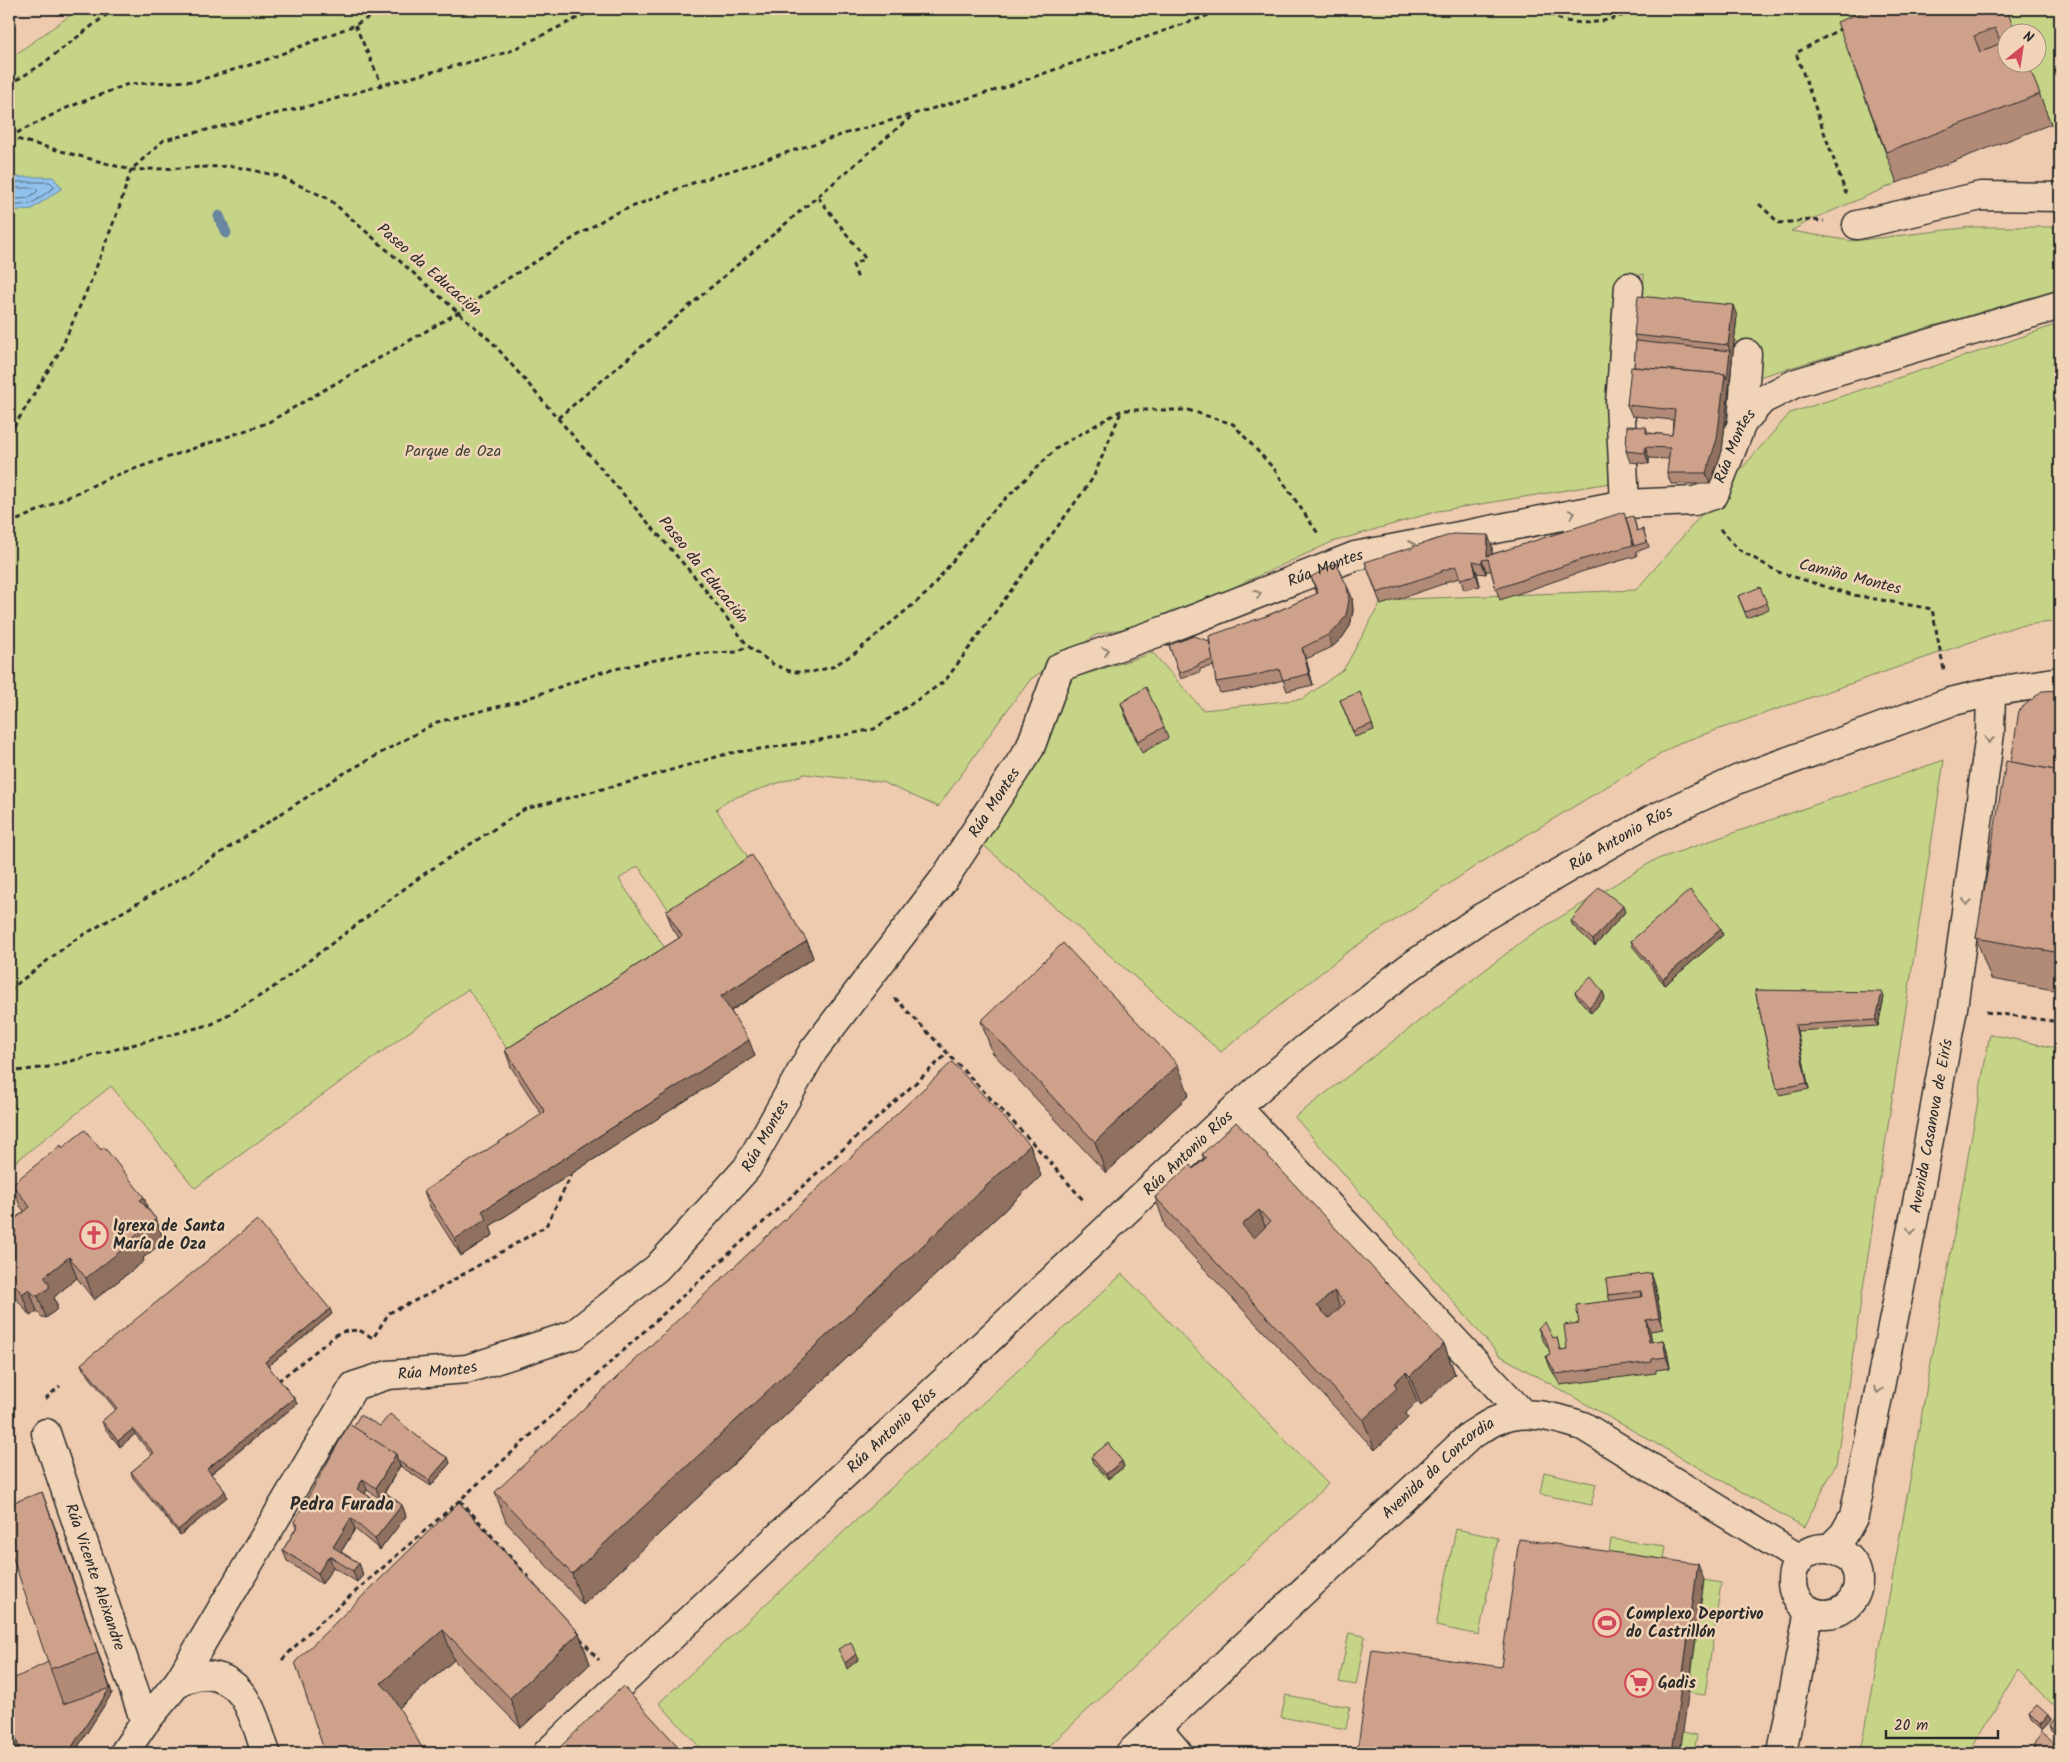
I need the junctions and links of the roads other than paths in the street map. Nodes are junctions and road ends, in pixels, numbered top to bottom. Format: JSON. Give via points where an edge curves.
{"nodes":[{"id":1,"x":2060,"y":197,"type":"edge"},
{"id":2,"x":1857,"y":225,"type":"road end"},
{"id":3,"x":1629,"y":287,"type":"dead end"},
{"id":4,"x":2060,"y":305,"type":"edge"},
{"id":5,"x":1747,"y":354,"type":"dead end"},
{"id":6,"x":1742,"y":424,"type":"junction"},
{"id":7,"x":1625,"y":504,"type":"junction"},
{"id":8,"x":2060,"y":681,"type":"edge"},
{"id":9,"x":1991,"y":692,"type":"junction"},
{"id":10,"x":1237,"y":1107,"type":"junction"},
{"id":11,"x":1523,"y":1414,"type":"junction"},
{"id":12,"x":46,"y":1433,"type":"dead end"},
{"id":13,"x":1830,"y":1548,"type":"junction"},
{"id":14,"x":1800,"y":1559,"type":"junction"},
{"id":15,"x":1809,"y":1610,"type":"junction"},
{"id":16,"x":179,"y":1681,"type":"junction"},
{"id":17,"x":145,"y":1722,"type":"junction"},
{"id":18,"x":1157,"y":1728,"type":"junction"},
{"id":19,"x":124,"y":1753,"type":"edge"},
{"id":20,"x":266,"y":1753,"type":"edge"},
{"id":21,"x":547,"y":1753,"type":"edge"},
{"id":22,"x":1130,"y":1753,"type":"edge"},
{"id":23,"x":1178,"y":1753,"type":"edge"},
{"id":24,"x":1782,"y":1753,"type":"edge"}],
"edges":[{"from":1,"to":2,"type":"street","via":[[1981,196]]},
{"from":3,"to":7,"type":"street","via":[[1620,403]]},
{"from":4,"to":6,"type":"street","name":"Rúa Montes","via":[[1796,383],[1762,400]]},
{"from":5,"to":6,"type":"street"},
{"from":6,"to":7,"type":"street","name":"Rúa Montes","via":[[1714,495],[1694,501]]},
{"from":16,"to":7,"type":"street","name":"Rúa Montes","one_way":true,"via":[[354,1386],[388,1375],[467,1369],[573,1336],[656,1268],[747,1168],[813,1051],[944,879],[1030,748],[1060,667],[1355,556]]},
{"from":8,"to":9,"type":"street","name":"Rúa Antonio Ríos"},
{"from":9,"to":10,"type":"street","name":"Rúa Antonio Ríos","via":[[1950,702],[1739,779],[1654,818],[1482,918],[1407,969]]},
{"from":9,"to":13,"type":"street","name":"Avenida Casanova de Eirís","one_way":true,"via":[[1990,733],[1953,1008],[1921,1183],[1854,1516],[1844,1534]]},
{"from":10,"to":11,"type":"street","name":"Rúa Antonio Ríos"},
{"from":10,"to":21,"type":"street","name":"Rúa Antonio Ríos"},
{"from":11,"to":14,"type":"street","name":"Avenida da Concordia","via":[[1550,1416],[1583,1426]]},
{"from":11,"to":18,"type":"street","name":"Avenida da Concordia","via":[[1495,1421],[1471,1435]]},
{"from":12,"to":17,"type":"street","name":"Rúa Vicente Aleixandre"},
{"from":13,"to":14,"type":"street","via":[[1809,1552]]},
{"from":13,"to":15,"type":"street","via":[[1844,1555],[1855,1567],[1857,1588],[1853,1598],[1837,1612],[1826,1614]]},
{"from":14,"to":15,"type":"street","via":[[1793,1573],[1793,1590]]},
{"from":15,"to":24,"type":"street"},
{"from":16,"to":17,"type":"street"},
{"from":16,"to":20,"type":"street","via":[[202,1675],[228,1680],[246,1697]]},
{"from":17,"to":19,"type":"street"},
{"from":18,"to":22,"type":"street","name":"Avenida da Concordia"},
{"from":18,"to":23,"type":"street"}]}
